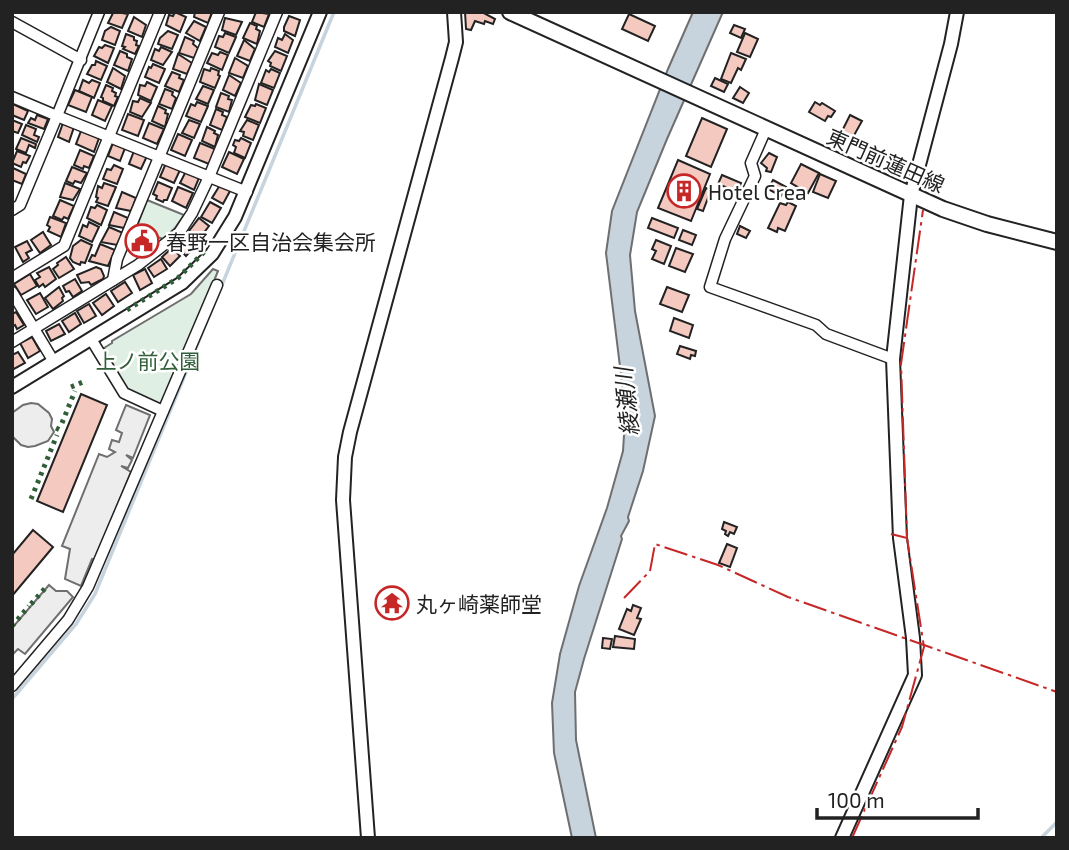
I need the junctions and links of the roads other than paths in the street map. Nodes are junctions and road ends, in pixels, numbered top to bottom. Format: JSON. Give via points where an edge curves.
{"nodes":[{"id":1,"x":99,"y":12,"type":"edge"},
{"id":2,"x":160,"y":12,"type":"edge"},
{"id":3,"x":219,"y":12,"type":"edge"},
{"id":4,"x":277,"y":12,"type":"edge"},
{"id":5,"x":320,"y":12,"type":"edge"},
{"id":6,"x":454,"y":12,"type":"edge"},
{"id":7,"x":510,"y":12,"type":"edge"},
{"id":8,"x":957,"y":12,"type":"edge"},
{"id":9,"x":12,"y":22,"type":"edge"},
{"id":10,"x":81,"y":60,"type":"junction"},
{"id":11,"x":12,"y":97,"type":"edge"},
{"id":12,"x":57,"y":116,"type":"junction"},
{"id":13,"x":766,"y":129,"type":"junction"},
{"id":14,"x":109,"y":137,"type":"junction"},
{"id":15,"x":158,"y":156,"type":"junction"},
{"id":16,"x":209,"y":177,"type":"junction"},
{"id":17,"x":247,"y":192,"type":"junction"},
{"id":18,"x":911,"y":195,"type":"junction"},
{"id":19,"x":13,"y":208,"type":"edge"},
{"id":20,"x":1057,"y":242,"type":"edge"},
{"id":21,"x":12,"y":278,"type":"edge"},
{"id":22,"x":113,"y":280,"type":"junction"},
{"id":23,"x":217,"y":285,"type":"dead end"},
{"id":24,"x":12,"y":292,"type":"edge"},
{"id":25,"x":34,"y":329,"type":"junction"},
{"id":26,"x":91,"y":339,"type":"junction"},
{"id":27,"x":12,"y":342,"type":"edge"},
{"id":28,"x":893,"y":359,"type":"junction"},
{"id":29,"x":54,"y":362,"type":"junction"},
{"id":30,"x":12,"y":387,"type":"edge"},
{"id":31,"x":163,"y":411,"type":"junction"},
{"id":32,"x":12,"y":686,"type":"edge"},
{"id":33,"x":368,"y":838,"type":"edge"},
{"id":34,"x":842,"y":838,"type":"edge"}],
"edges":[{"from":1,"to":10,"type":"street"},
{"from":2,"to":14,"type":"street"},
{"from":3,"to":15,"type":"street"},
{"from":4,"to":16,"type":"street"},
{"from":5,"to":17,"type":"street"},
{"from":6,"to":33,"type":"street","via":[[456,42],[345,457],[343,500]]},
{"from":7,"to":13,"type":"main road","name":"東門前蓮田線"},
{"from":8,"to":18,"type":"street"},
{"from":9,"to":10,"type":"street"},
{"from":10,"to":12,"type":"street"},
{"from":11,"to":12,"type":"street"},
{"from":12,"to":14,"type":"street"},
{"from":12,"to":19,"type":"street","via":[[20,205]]},
{"from":13,"to":18,"type":"main road","name":"東門前蓮田線"},
{"from":13,"to":28,"type":"street","via":[[751,163],[755,176],[725,239],[710,287]]},
{"from":14,"to":15,"type":"street"},
{"from":14,"to":21,"type":"street","via":[[64,246]]},
{"from":15,"to":16,"type":"street"},
{"from":15,"to":22,"type":"street"},
{"from":16,"to":17,"type":"street"},
{"from":16,"to":22,"type":"street","via":[[179,233]]},
{"from":17,"to":26,"type":"street","via":[[223,238],[197,270]]},
{"from":18,"to":20,"type":"main road","name":"東門前蓮田線","via":[[976,220]]},
{"from":18,"to":28,"type":"street"},
{"from":22,"to":25,"type":"street"},
{"from":23,"to":31,"type":"street"},
{"from":24,"to":25,"type":"street"},
{"from":25,"to":27,"type":"street"},
{"from":25,"to":29,"type":"street"},
{"from":26,"to":29,"type":"street"},
{"from":26,"to":31,"type":"street","via":[[124,393]]},
{"from":28,"to":34,"type":"street","via":[[900,538],[915,675]]},
{"from":29,"to":30,"type":"street"},
{"from":31,"to":32,"type":"street","via":[[88,587],[68,620]]}]}
